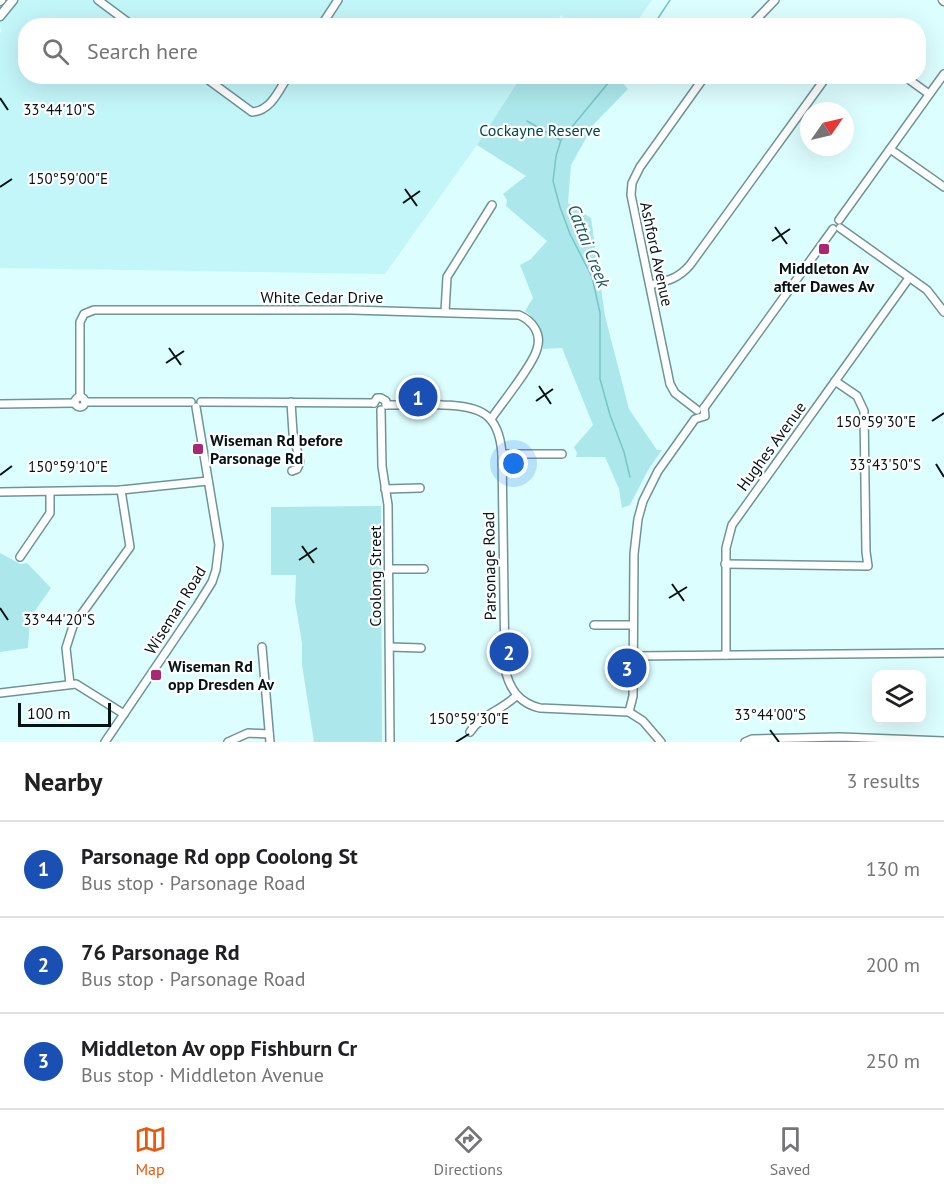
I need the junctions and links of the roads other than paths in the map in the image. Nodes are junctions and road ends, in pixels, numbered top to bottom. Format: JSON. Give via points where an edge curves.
{"nodes":[{"id":1,"x":13,"y":0,"type":"edge"},
{"id":2,"x":98,"y":0,"type":"edge"},
{"id":3,"x":338,"y":0,"type":"edge"},
{"id":4,"x":775,"y":0,"type":"edge"},
{"id":5,"x":1,"y":16,"type":"edge"},
{"id":6,"x":122,"y":18,"type":"edge"},
{"id":7,"x":326,"y":18,"type":"edge"},
{"id":8,"x":758,"y":18,"type":"edge"},
{"id":9,"x":944,"y":74,"type":"edge"},
{"id":10,"x":214,"y":84,"type":"edge"},
{"id":11,"x":283,"y":84,"type":"edge"},
{"id":12,"x":699,"y":84,"type":"edge"},
{"id":13,"x":821,"y":84,"type":"edge"},
{"id":14,"x":915,"y":84,"type":"edge"},
{"id":15,"x":929,"y":94,"type":"junction"},
{"id":16,"x":890,"y":149,"type":"junction"},
{"id":17,"x":944,"y":187,"type":"edge"},
{"id":18,"x":492,"y":205,"type":"dead end"},
{"id":19,"x":837,"y":226,"type":"junction"},
{"id":20,"x":909,"y":278,"type":"junction"},
{"id":21,"x":650,"y":285,"type":"junction"},
{"id":22,"x":445,"y":312,"type":"junction"},
{"id":23,"x":944,"y":312,"type":"edge"},
{"id":24,"x":836,"y":381,"type":"junction"},
{"id":25,"x":80,"y":401,"type":"junction"},
{"id":26,"x":291,"y":402,"type":"junction"},
{"id":27,"x":0,"y":404,"type":"edge"},
{"id":28,"x":196,"y":404,"type":"junction"},
{"id":29,"x":384,"y":407,"type":"junction"},
{"id":30,"x":700,"y":412,"type":"junction"},
{"id":31,"x":491,"y":419,"type":"junction"},
{"id":32,"x":502,"y":454,"type":"junction"},
{"id":33,"x":562,"y":454,"type":"dead end"},
{"id":34,"x":292,"y":471,"type":"dead end"},
{"id":35,"x":208,"y":481,"type":"junction"},
{"id":36,"x":420,"y":488,"type":"dead end"},
{"id":37,"x":386,"y":489,"type":"junction"},
{"id":38,"x":121,"y":490,"type":"junction"},
{"id":39,"x":0,"y":492,"type":"edge"},
{"id":40,"x":50,"y":492,"type":"junction"},
{"id":41,"x":20,"y":557,"type":"dead end"},
{"id":42,"x":725,"y":564,"type":"junction"},
{"id":43,"x":389,"y":569,"type":"junction"},
{"id":44,"x":424,"y":569,"type":"dead end"},
{"id":45,"x":594,"y":625,"type":"dead end"},
{"id":46,"x":633,"y":625,"type":"junction"},
{"id":47,"x":262,"y":647,"type":"dead end"},
{"id":48,"x":390,"y":647,"type":"junction"},
{"id":49,"x":421,"y":648,"type":"dead end"},
{"id":50,"x":944,"y":653,"type":"edge"},
{"id":51,"x":726,"y":654,"type":"junction"},
{"id":52,"x":633,"y":656,"type":"junction"},
{"id":53,"x":70,"y":684,"type":"junction"},
{"id":54,"x":0,"y":693,"type":"edge"},
{"id":55,"x":516,"y":696,"type":"junction"},
{"id":56,"x":629,"y":712,"type":"junction"},
{"id":57,"x":124,"y":714,"type":"junction"},
{"id":58,"x":470,"y":732,"type":"dead end"},
{"id":59,"x":270,"y":738,"type":"edge"},
{"id":60,"x":767,"y":740,"type":"edge"},
{"id":61,"x":944,"y":741,"type":"edge"},
{"id":62,"x":105,"y":742,"type":"edge"},
{"id":63,"x":228,"y":742,"type":"edge"},
{"id":64,"x":390,"y":742,"type":"edge"},
{"id":65,"x":661,"y":742,"type":"edge"},
{"id":66,"x":745,"y":742,"type":"edge"}],
"edges":[{"from":1,"to":5,"type":"main road"},
{"from":2,"to":6,"type":"street"},
{"from":3,"to":7,"type":"street"},
{"from":4,"to":8,"type":"street"},
{"from":9,"to":15,"type":"street"},
{"from":10,"to":11,"type":"street","via":[[252,112],[259,112],[270,103]]},
{"from":12,"to":21,"type":"street","name":"Ashford Avenue","via":[[632,183],[631,195]]},
{"from":13,"to":21,"type":"street","via":[[690,265],[672,280]]},
{"from":14,"to":15,"type":"street"},
{"from":15,"to":16,"type":"street"},
{"from":16,"to":17,"type":"street"},
{"from":16,"to":19,"type":"street"},
{"from":18,"to":22,"type":"street","via":[[447,277]]},
{"from":19,"to":20,"type":"street"},
{"from":19,"to":30,"type":"street"},
{"from":20,"to":23,"type":"street","via":[[927,290]]},
{"from":20,"to":24,"type":"street","name":"Hughes Avenue"},
{"from":21,"to":30,"type":"street","name":"Ashford Avenue","via":[[670,384],[675,393]]},
{"from":22,"to":25,"type":"street","name":"White Cedar Drive","via":[[94,310],[84,314],[80,322]]},
{"from":22,"to":31,"type":"street","name":"White Cedar Drive","via":[[512,314],[524,317],[534,326],[537,350]]},
{"from":24,"to":42,"type":"street","name":"Hughes Avenue","via":[[732,525]]},
{"from":24,"to":42,"type":"street","via":[[857,396],[864,411],[868,566]]},
{"from":25,"to":27,"type":"street"},
{"from":25,"to":28,"type":"street"},
{"from":26,"to":28,"type":"street"},
{"from":26,"to":29,"type":"street","via":[[374,403],[376,408]]},
{"from":26,"to":34,"type":"street","via":[[300,462]]},
{"from":28,"to":35,"type":"street","name":"Wiseman Road"},
{"from":29,"to":31,"type":"street","via":[[466,406]]},
{"from":29,"to":37,"type":"street","name":"Coolong Street","via":[[382,466]]},
{"from":30,"to":46,"type":"street","via":[[666,458],[643,501],[635,536]]},
{"from":31,"to":32,"type":"street","name":"Parsonage Road","via":[[499,432]]},
{"from":32,"to":33,"type":"street"},
{"from":32,"to":55,"type":"street","name":"Parsonage Road","via":[[505,668]]},
{"from":35,"to":38,"type":"street"},
{"from":35,"to":57,"type":"street","name":"Wiseman Road","via":[[219,549],[215,576]]},
{"from":36,"to":37,"type":"street"},
{"from":37,"to":43,"type":"street","name":"Coolong Street"},
{"from":38,"to":40,"type":"street"},
{"from":38,"to":53,"type":"street","via":[[130,547],[73,626],[66,648]]},
{"from":39,"to":40,"type":"street"},
{"from":40,"to":41,"type":"street","via":[[50,513]]},
{"from":42,"to":51,"type":"street","name":"Hughes Avenue"},
{"from":43,"to":44,"type":"street"},
{"from":43,"to":48,"type":"street","name":"Coolong Street"},
{"from":45,"to":46,"type":"street"},
{"from":46,"to":52,"type":"street"},
{"from":47,"to":59,"type":"street"},
{"from":48,"to":49,"type":"street"},
{"from":48,"to":64,"type":"street","name":"Coolong Street"},
{"from":50,"to":51,"type":"street"},
{"from":51,"to":52,"type":"street"},
{"from":52,"to":56,"type":"street"},
{"from":53,"to":54,"type":"street"},
{"from":53,"to":57,"type":"street","via":[[79,685]]},
{"from":55,"to":56,"type":"street","via":[[540,708]]},
{"from":55,"to":58,"type":"street"},
{"from":56,"to":65,"type":"street","via":[[643,721]]},
{"from":57,"to":62,"type":"street","name":"Wiseman Road"},
{"from":59,"to":63,"type":"street","via":[[248,733]]},
{"from":60,"to":61,"type":"street","via":[[840,737]]},
{"from":60,"to":66,"type":"street"}]}
